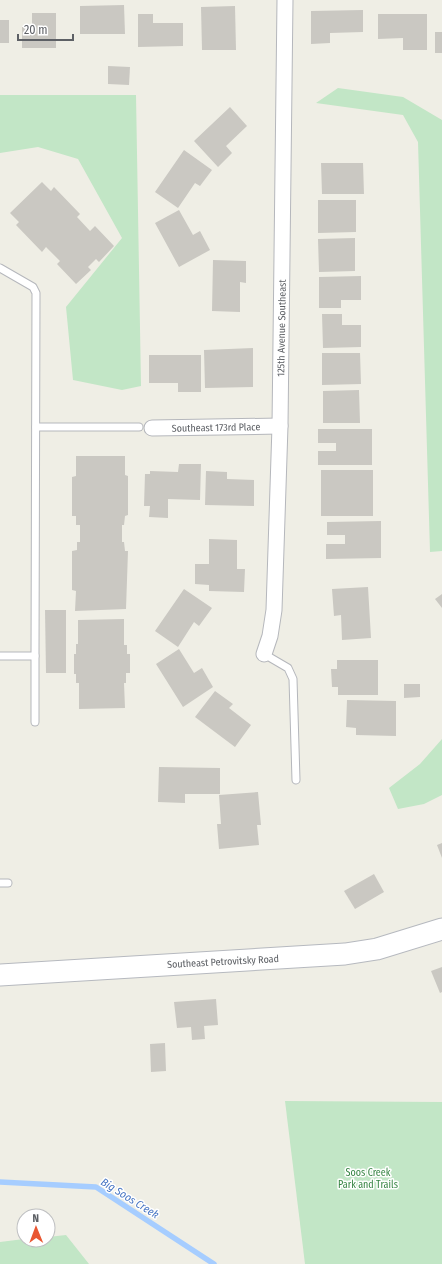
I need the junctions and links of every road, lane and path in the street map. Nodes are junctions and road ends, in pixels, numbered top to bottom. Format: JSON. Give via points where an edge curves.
{"nodes":[{"id":1,"x":285,"y":0,"type":"edge"},
{"id":2,"x":0,"y":268,"type":"edge"},
{"id":3,"x":280,"y":426,"type":"junction"},
{"id":4,"x":36,"y":427,"type":"junction"},
{"id":5,"x":146,"y":428,"type":"joint"},
{"id":6,"x":264,"y":654,"type":"joint"},
{"id":7,"x":0,"y":656,"type":"edge"},
{"id":8,"x":35,"y":656,"type":"junction"},
{"id":9,"x":35,"y":722,"type":"dead end"},
{"id":10,"x":296,"y":780,"type":"dead end"},
{"id":11,"x":0,"y":883,"type":"edge"},
{"id":12,"x":8,"y":883,"type":"dead end"},
{"id":13,"x":442,"y":929,"type":"edge"},
{"id":14,"x":0,"y":975,"type":"edge"}],
"edges":[{"from":1,"to":3,"type":"street","name":"125th Avenue Southeast"},
{"from":2,"to":4,"type":"lane","via":[[32,287],[36,293]]},
{"from":3,"to":5,"type":"street","name":"Southeast 173rd Place"},
{"from":3,"to":6,"type":"street","name":"125th Avenue Southeast","via":[[274,610]]},
{"from":4,"to":5,"type":"lane"},
{"from":4,"to":8,"type":"lane"},
{"from":6,"to":10,"type":"lane","via":[[288,668],[293,679]]},
{"from":7,"to":8,"type":"lane"},
{"from":8,"to":9,"type":"lane"},
{"from":11,"to":12,"type":"lane"},
{"from":13,"to":14,"type":"main road","name":"Southeast Petrovitsky Road","via":[[377,949],[345,954]]}]}
